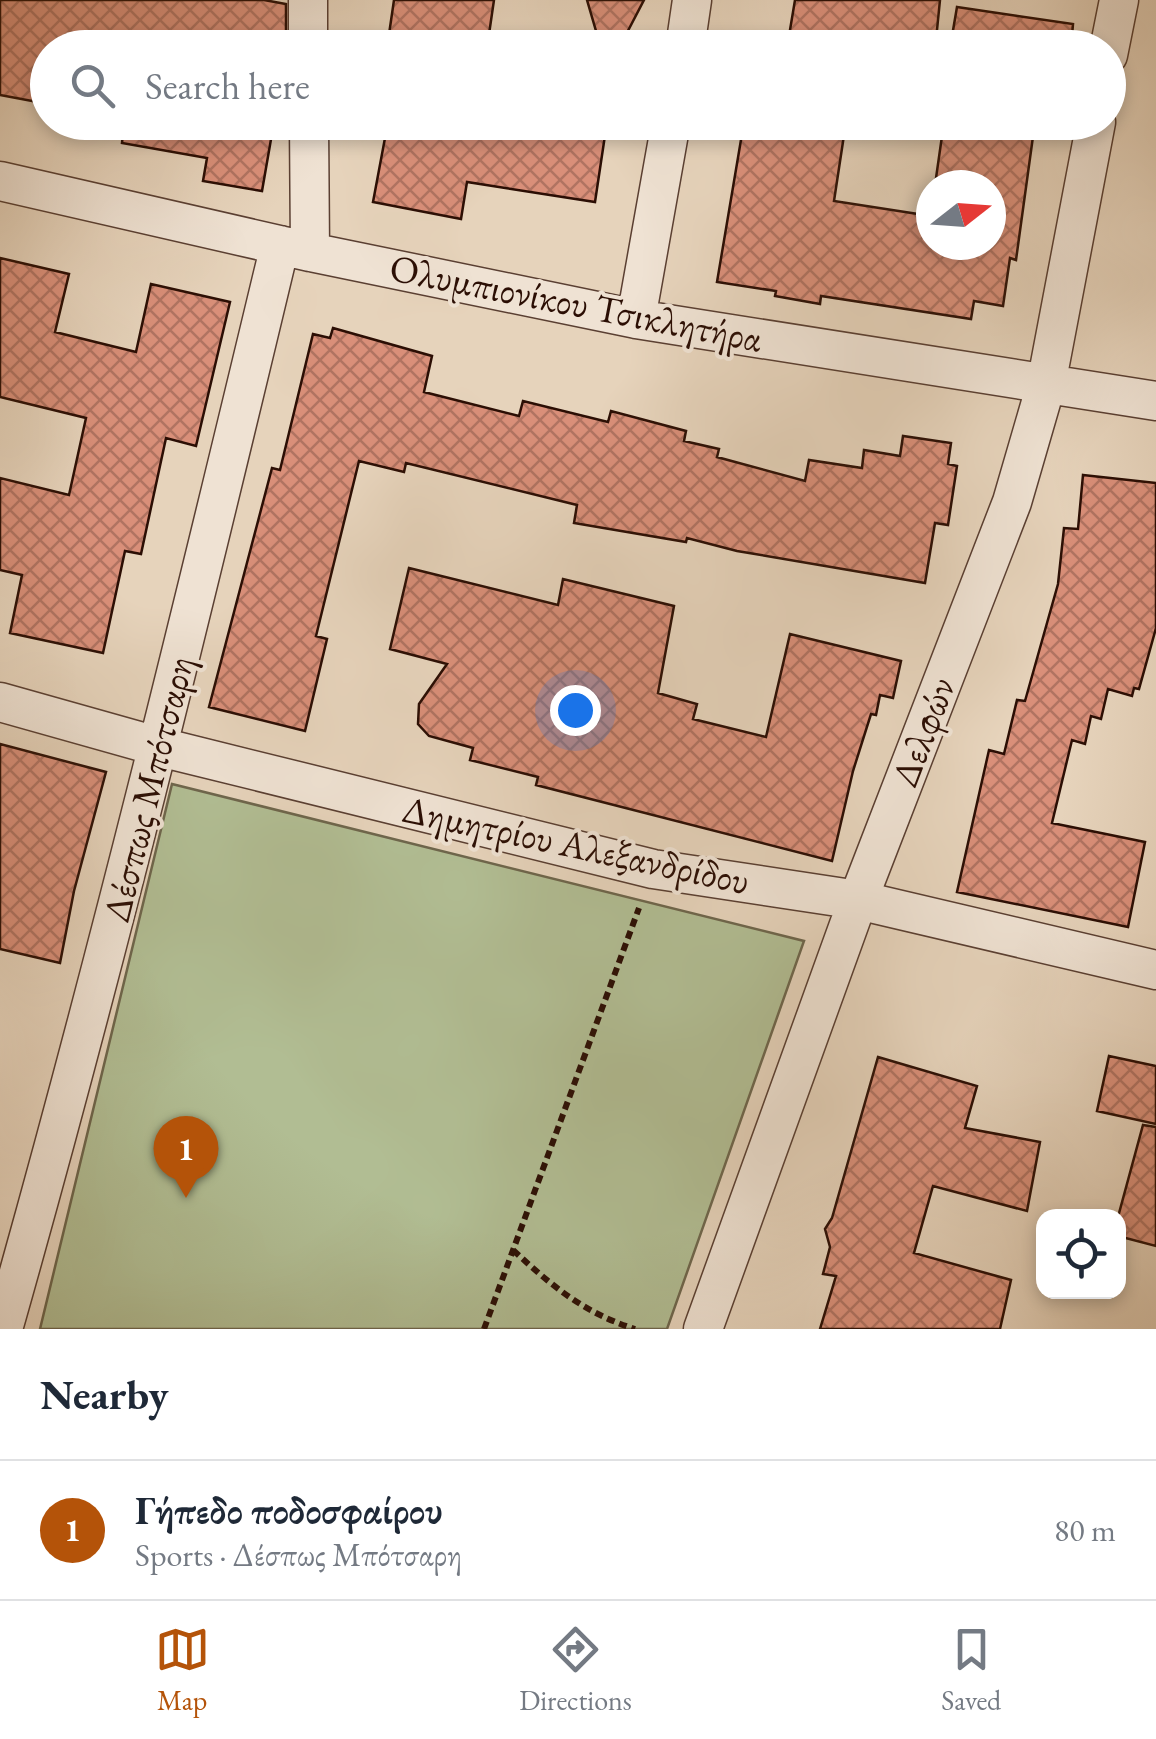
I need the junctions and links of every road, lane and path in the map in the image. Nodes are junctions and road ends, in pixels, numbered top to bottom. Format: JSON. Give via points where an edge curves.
{"nodes":[{"id":1,"x":308,"y":0,"type":"edge"},
{"id":2,"x":692,"y":0,"type":"edge"},
{"id":3,"x":1119,"y":0,"type":"edge"},
{"id":4,"x":308,"y":30,"type":"edge"},
{"id":5,"x":688,"y":30,"type":"edge"},
{"id":6,"x":1113,"y":30,"type":"edge"},
{"id":7,"x":307,"y":140,"type":"edge"},
{"id":8,"x":668,"y":140,"type":"edge"},
{"id":9,"x":1093,"y":140,"type":"edge"},
{"id":10,"x":0,"y":181,"type":"edge"},
{"id":11,"x":295,"y":249,"type":"junction"},
{"id":12,"x":636,"y":319,"type":"junction"},
{"id":13,"x":1046,"y":385,"type":"junction"},
{"id":14,"x":1156,"y":401,"type":"edge"},
{"id":15,"x":0,"y":702,"type":"edge"},
{"id":16,"x":160,"y":748,"type":"junction"},
{"id":17,"x":652,"y":869,"type":"junction"},
{"id":18,"x":858,"y":900,"type":"junction"},
{"id":19,"x":1156,"y":970,"type":"edge"},
{"id":20,"x":512,"y":1250,"type":"junction"},
{"id":21,"x":3,"y":1329,"type":"edge"},
{"id":22,"x":484,"y":1329,"type":"edge"},
{"id":23,"x":635,"y":1329,"type":"edge"},
{"id":24,"x":703,"y":1329,"type":"edge"}],
"edges":[{"from":1,"to":4,"type":"street"},
{"from":2,"to":5,"type":"street"},
{"from":3,"to":6,"type":"street"},
{"from":7,"to":11,"type":"street","name":"Δέσπως Μπότσαρη"},
{"from":8,"to":12,"type":"street"},
{"from":9,"to":13,"type":"street","name":"Δελφών"},
{"from":10,"to":11,"type":"street","name":"Ολυμπιονίκου Τσικλητήρα"},
{"from":11,"to":12,"type":"street","name":"Ολυμπιονίκου Τσικλητήρα"},
{"from":11,"to":16,"type":"street","name":"Δέσπως Μπότσαρη"},
{"from":12,"to":13,"type":"street","name":"Ολυμπιονίκου Τσικλητήρα"},
{"from":13,"to":14,"type":"street","name":"Ολυμπιονίκου Τσικλητήρα"},
{"from":13,"to":18,"type":"street","name":"Δελφών","via":[[1012,502]]},
{"from":15,"to":16,"type":"street","name":"Δημητρίου Αλεξανδρίδου"},
{"from":16,"to":17,"type":"street","name":"Δημητρίου Αλεξανδρίδου"},
{"from":16,"to":21,"type":"street","name":"Δέσπως Μπότσαρη"},
{"from":17,"to":18,"type":"street","name":"Δημητρίου Αλεξανδρίδου"},
{"from":17,"to":20,"type":"path"},
{"from":18,"to":19,"type":"street","name":"Δημητρίου Αλεξανδρίδου"},
{"from":18,"to":24,"type":"street","name":"Δελφών"},
{"from":20,"to":22,"type":"path"},
{"from":20,"to":23,"type":"path","via":[[563,1296]]}]}
